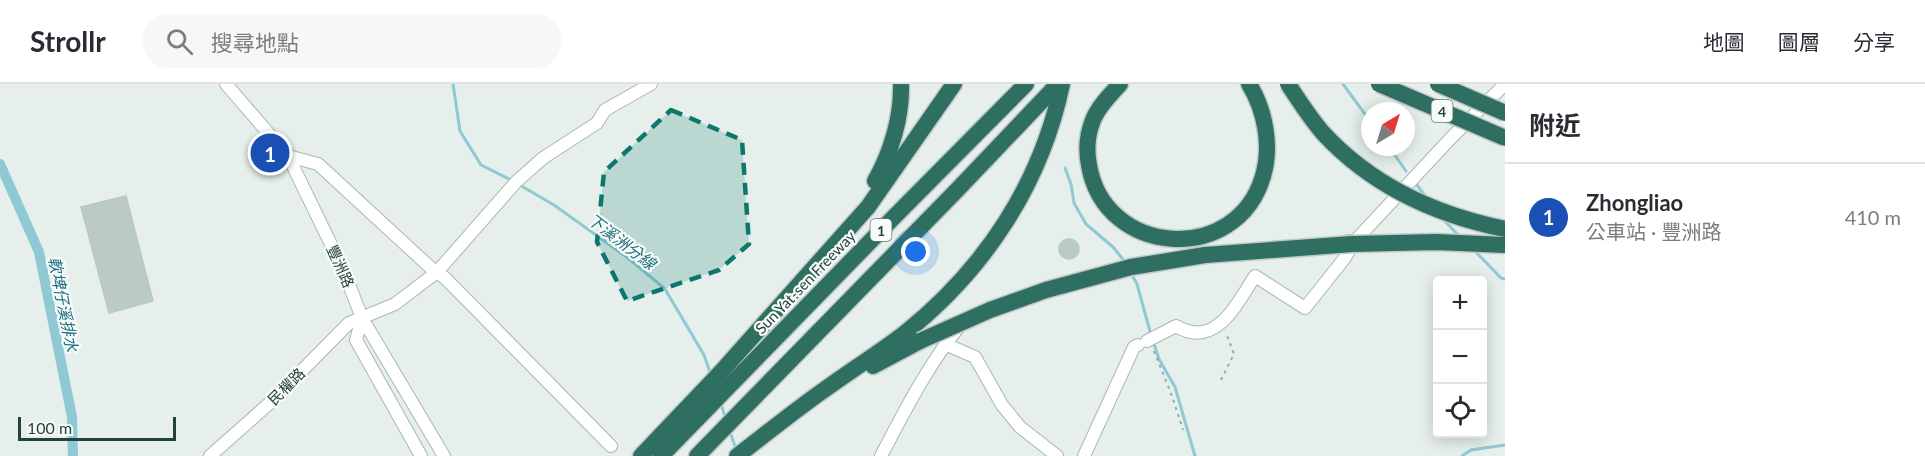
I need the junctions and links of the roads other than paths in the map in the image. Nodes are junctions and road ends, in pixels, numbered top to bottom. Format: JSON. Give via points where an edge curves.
{"nodes":[{"id":1,"x":226,"y":84,"type":"edge"},
{"id":2,"x":651,"y":84,"type":"edge"},
{"id":3,"x":901,"y":84,"type":"edge"},
{"id":4,"x":954,"y":84,"type":"edge"},
{"id":5,"x":1026,"y":84,"type":"edge"},
{"id":6,"x":1060,"y":84,"type":"edge"},
{"id":7,"x":1120,"y":84,"type":"edge"},
{"id":8,"x":1249,"y":84,"type":"edge"},
{"id":9,"x":1288,"y":84,"type":"edge"},
{"id":10,"x":1379,"y":84,"type":"edge"},
{"id":11,"x":1438,"y":84,"type":"edge"},
{"id":12,"x":1505,"y":84,"type":"edge"},
{"id":13,"x":1505,"y":113,"type":"edge"},
{"id":14,"x":1505,"y":138,"type":"edge"},
{"id":15,"x":288,"y":156,"type":"junction"},
{"id":16,"x":1505,"y":229,"type":"edge"},
{"id":17,"x":1355,"y":241,"type":"junction"},
{"id":18,"x":1505,"y":244,"type":"edge"},
{"id":19,"x":835,"y":246,"type":"junction"},
{"id":20,"x":437,"y":272,"type":"junction"},
{"id":21,"x":362,"y":318,"type":"junction"},
{"id":22,"x":945,"y":344,"type":"junction"},
{"id":23,"x":859,"y":370,"type":"junction"},
{"id":24,"x":695,"y":410,"type":"junction"},
{"id":25,"x":611,"y":446,"type":"dead end"},
{"id":26,"x":210,"y":456,"type":"edge"},
{"id":27,"x":421,"y":456,"type":"edge"},
{"id":28,"x":444,"y":456,"type":"edge"},
{"id":29,"x":641,"y":456,"type":"edge"},
{"id":30,"x":661,"y":456,"type":"edge"},
{"id":31,"x":697,"y":456,"type":"edge"},
{"id":32,"x":737,"y":456,"type":"edge"},
{"id":33,"x":881,"y":456,"type":"edge"},
{"id":34,"x":1057,"y":456,"type":"edge"},
{"id":35,"x":1084,"y":456,"type":"edge"}],
"edges":[{"from":1,"to":15,"type":"street","name":"豐洲路"},
{"from":2,"to":20,"type":"street","name":"民權路","via":[[605,110],[597,123],[530,169]]},
{"from":3,"to":19,"type":"highway","via":[[886,162]]},
{"from":4,"to":19,"type":"highway","via":[[868,207]]},
{"from":5,"to":24,"type":"highway","name":"Sun Yat-sen Freeway","number":"1","via":[[738,377]]},
{"from":6,"to":23,"type":"highway","via":[[1038,161],[987,250],[961,282]]},
{"from":6,"to":31,"type":"highway","number":"1"},
{"from":7,"to":8,"type":"highway","via":[[1093,119],[1087,156],[1091,176],[1100,198],[1115,215],[1134,229],[1174,239],[1196,238],[1232,223],[1261,185],[1268,137]]},
{"from":9,"to":16,"type":"highway","bridge":true,"via":[[1323,133],[1380,182],[1445,213]]},
{"from":10,"to":14,"type":"highway","number":"4","bridge":true},
{"from":11,"to":13,"type":"highway","number":"4","bridge":true},
{"from":12,"to":17,"type":"street"},
{"from":15,"to":20,"type":"street","via":[[318,164]]},
{"from":15,"to":21,"type":"street","name":"豐洲路","via":[[343,269]]},
{"from":17,"to":22,"type":"street","via":[[1155,259],[1073,279],[965,320]]},
{"from":17,"to":35,"type":"street","via":[[1305,308],[1255,276],[1237,306],[1210,330],[1187,333],[1176,326],[1134,347]]},
{"from":18,"to":23,"type":"highway","bridge":true,"via":[[1352,244],[1205,255],[1131,267],[990,310]]},
{"from":19,"to":24,"type":"highway","via":[[721,372]]},
{"from":20,"to":21,"type":"street","name":"民權路","via":[[395,304]]},
{"from":20,"to":25,"type":"street"},
{"from":21,"to":26,"type":"street","name":"民權路","via":[[349,322],[272,401]]},
{"from":21,"to":27,"type":"street","via":[[356,340]]},
{"from":21,"to":28,"type":"street","name":"豐洲路"},
{"from":22,"to":33,"type":"street"},
{"from":22,"to":34,"type":"street","via":[[975,357],[1002,405],[1020,427]]},
{"from":23,"to":32,"type":"highway"},
{"from":24,"to":29,"type":"highway"},
{"from":24,"to":30,"type":"highway","name":"Sun Yat-sen Freeway","number":"1"}]}
